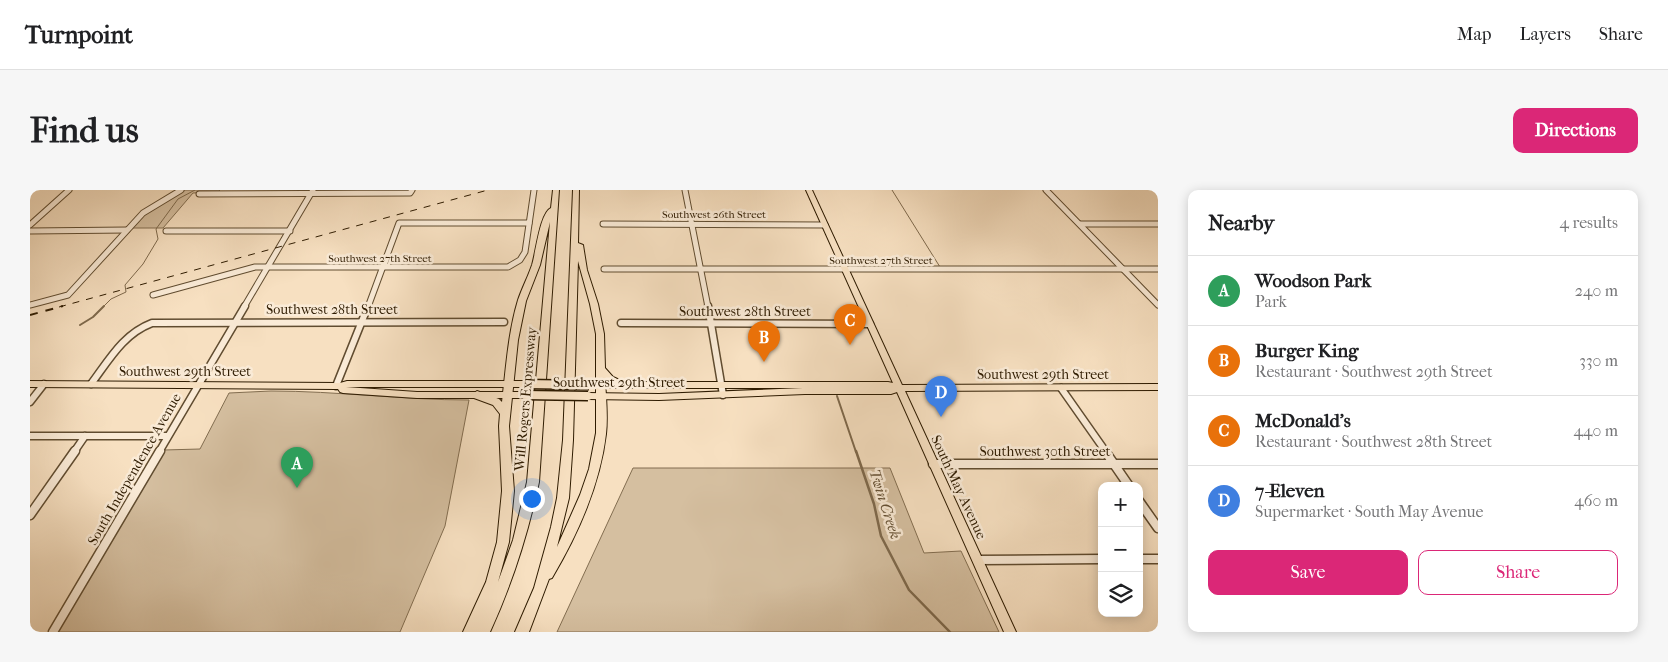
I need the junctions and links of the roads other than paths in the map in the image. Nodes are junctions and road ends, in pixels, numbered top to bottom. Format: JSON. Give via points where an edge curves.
{"nodes":[{"id":1,"x":69,"y":190,"type":"edge"},
{"id":2,"x":181,"y":190,"type":"edge"},
{"id":3,"x":534,"y":190,"type":"edge"},
{"id":4,"x":556,"y":190,"type":"edge"},
{"id":5,"x":576,"y":190,"type":"edge"},
{"id":6,"x":686,"y":190,"type":"edge"},
{"id":7,"x":809,"y":190,"type":"edge"},
{"id":8,"x":1046,"y":190,"type":"edge"},
{"id":9,"x":312,"y":192,"type":"edge"},
{"id":10,"x":411,"y":192,"type":"edge"},
{"id":11,"x":199,"y":194,"type":"dead end"},
{"id":12,"x":555,"y":200,"type":"junction"},
{"id":13,"x":575,"y":212,"type":"junction"},
{"id":14,"x":530,"y":223,"type":"junction"},
{"id":15,"x":604,"y":224,"type":"dead end"},
{"id":16,"x":692,"y":224,"type":"junction"},
{"id":17,"x":825,"y":224,"type":"junction"},
{"id":18,"x":1080,"y":224,"type":"junction"},
{"id":19,"x":1158,"y":224,"type":"edge"},
{"id":20,"x":30,"y":225,"type":"edge"},
{"id":21,"x":127,"y":230,"type":"junction"},
{"id":22,"x":30,"y":231,"type":"edge"},
{"id":23,"x":166,"y":231,"type":"dead end"},
{"id":24,"x":290,"y":231,"type":"junction"},
{"id":25,"x":268,"y":268,"type":"junction"},
{"id":26,"x":382,"y":268,"type":"junction"},
{"id":27,"x":604,"y":269,"type":"dead end"},
{"id":28,"x":1124,"y":269,"type":"junction"},
{"id":29,"x":1158,"y":269,"type":"edge"},
{"id":30,"x":702,"y":270,"type":"junction"},
{"id":31,"x":845,"y":270,"type":"junction"},
{"id":32,"x":153,"y":295,"type":"dead end"},
{"id":33,"x":30,"y":305,"type":"edge"},
{"id":34,"x":1158,"y":305,"type":"edge"},
{"id":35,"x":235,"y":322,"type":"junction"},
{"id":36,"x":362,"y":322,"type":"junction"},
{"id":37,"x":504,"y":322,"type":"dead end"},
{"id":38,"x":621,"y":323,"type":"dead end"},
{"id":39,"x":710,"y":323,"type":"junction"},
{"id":40,"x":870,"y":324,"type":"junction"},
{"id":41,"x":601,"y":370,"type":"junction"},
{"id":42,"x":30,"y":384,"type":"edge"},
{"id":43,"x":44,"y":384,"type":"junction"},
{"id":44,"x":91,"y":384,"type":"junction"},
{"id":45,"x":509,"y":384,"type":"junction"},
{"id":46,"x":198,"y":385,"type":"junction"},
{"id":47,"x":623,"y":385,"type":"junction"},
{"id":48,"x":658,"y":385,"type":"junction"},
{"id":49,"x":338,"y":386,"type":"junction"},
{"id":50,"x":722,"y":386,"type":"junction"},
{"id":51,"x":1158,"y":387,"type":"edge"},
{"id":52,"x":899,"y":388,"type":"junction"},
{"id":53,"x":1061,"y":388,"type":"junction"},
{"id":54,"x":602,"y":390,"type":"junction"},
{"id":55,"x":478,"y":395,"type":"junction"},
{"id":56,"x":507,"y":395,"type":"junction"},
{"id":57,"x":724,"y":395,"type":"junction"},
{"id":58,"x":659,"y":397,"type":"junction"},
{"id":59,"x":30,"y":402,"type":"edge"},
{"id":60,"x":506,"y":413,"type":"junction"},
{"id":61,"x":30,"y":436,"type":"edge"},
{"id":62,"x":85,"y":436,"type":"junction"},
{"id":63,"x":168,"y":436,"type":"junction"},
{"id":64,"x":933,"y":464,"type":"junction"},
{"id":65,"x":1114,"y":464,"type":"junction"},
{"id":66,"x":1158,"y":464,"type":"edge"},
{"id":67,"x":1126,"y":482,"type":"edge"},
{"id":68,"x":1143,"y":507,"type":"edge"},
{"id":69,"x":30,"y":515,"type":"edge"},
{"id":70,"x":1158,"y":528,"type":"edge"},
{"id":71,"x":1158,"y":558,"type":"edge"},
{"id":72,"x":1098,"y":559,"type":"edge"},
{"id":73,"x":1143,"y":559,"type":"edge"},
{"id":74,"x":978,"y":560,"type":"junction"},
{"id":75,"x":540,"y":588,"type":"junction"},
{"id":76,"x":53,"y":632,"type":"edge"},
{"id":77,"x":470,"y":632,"type":"edge"},
{"id":78,"x":483,"y":632,"type":"edge"},
{"id":79,"x":522,"y":632,"type":"edge"},
{"id":80,"x":1010,"y":632,"type":"edge"}],
"edges":[{"from":1,"to":20,"type":"street"},
{"from":2,"to":21,"type":"street","via":[[143,214]]},
{"from":3,"to":14,"type":"street"},
{"from":4,"to":12,"type":"highway","name":"Will Rogers Expressway"},
{"from":5,"to":13,"type":"highway"},
{"from":6,"to":16,"type":"street"},
{"from":7,"to":17,"type":"main road","name":"South May Avenue"},
{"from":8,"to":18,"type":"street"},
{"from":9,"to":10,"type":"street"},
{"from":9,"to":11,"type":"street"},
{"from":9,"to":24,"type":"street","name":"South Independence Avenue"},
{"from":12,"to":45,"type":"highway","via":[[518,317]]},
{"from":12,"to":78,"type":"highway","name":"Will Rogers Expressway","via":[[534,482],[510,568]]},
{"from":13,"to":41,"type":"highway","via":[[582,270],[599,322]]},
{"from":13,"to":75,"type":"highway","via":[[566,469],[557,527]]},
{"from":14,"to":26,"type":"street","name":"Southwest 27th Street","via":[[522,259],[510,266]]},
{"from":14,"to":26,"type":"street","via":[[399,223]]},
{"from":15,"to":16,"type":"street","name":"Southwest 26th Street"},
{"from":16,"to":17,"type":"street","name":"Southwest 26th Street"},
{"from":16,"to":30,"type":"street"},
{"from":17,"to":31,"type":"main road","name":"South May Avenue"},
{"from":18,"to":19,"type":"street"},
{"from":18,"to":28,"type":"street"},
{"from":21,"to":22,"type":"street"},
{"from":21,"to":33,"type":"street","via":[[68,295]]},
{"from":23,"to":24,"type":"street"},
{"from":24,"to":25,"type":"street","name":"South Independence Avenue"},
{"from":25,"to":26,"type":"street","name":"Southwest 27th Street"},
{"from":25,"to":32,"type":"street","name":"Southwest 27th Street","via":[[236,271]]},
{"from":25,"to":35,"type":"street","name":"South Independence Avenue"},
{"from":26,"to":36,"type":"street"},
{"from":27,"to":30,"type":"street","name":"Southwest 27th Street"},
{"from":28,"to":29,"type":"street","name":"Southwest 27th Street"},
{"from":28,"to":31,"type":"street","name":"Southwest 27th Street"},
{"from":28,"to":34,"type":"street"},
{"from":30,"to":31,"type":"street","name":"Southwest 27th Street"},
{"from":30,"to":39,"type":"street"},
{"from":31,"to":40,"type":"main road","name":"South May Avenue"},
{"from":35,"to":36,"type":"street","name":"Southwest 28th Street"},
{"from":35,"to":44,"type":"street","name":"Southwest 28th Street","via":[[143,325],[128,335]]},
{"from":35,"to":46,"type":"street","name":"South Independence Avenue"},
{"from":36,"to":37,"type":"street","name":"Southwest 28th Street"},
{"from":36,"to":49,"type":"street"},
{"from":38,"to":39,"type":"street","name":"Southwest 28th Street"},
{"from":39,"to":40,"type":"street","name":"Southwest 28th Street"},
{"from":39,"to":50,"type":"street"},
{"from":40,"to":52,"type":"main road","name":"South May Avenue"},
{"from":41,"to":47,"type":"highway"},
{"from":41,"to":54,"type":"highway"},
{"from":42,"to":43,"type":"main road","name":"Southwest 29th Street"},
{"from":43,"to":44,"type":"main road","name":"Southwest 29th Street"},
{"from":43,"to":59,"type":"street"},
{"from":44,"to":46,"type":"main road","name":"Southwest 29th Street"},
{"from":45,"to":49,"type":"main road","name":"Southwest 29th Street"},
{"from":45,"to":54,"type":"main road","name":"Southwest 29th Street","bridge":true,"via":[[589,385]]},
{"from":45,"to":56,"type":"highway"},
{"from":46,"to":49,"type":"main road","name":"Southwest 29th Street"},
{"from":46,"to":63,"type":"street","name":"South Independence Avenue"},
{"from":47,"to":48,"type":"main road","name":"Southwest 29th Street"},
{"from":47,"to":54,"type":"main road","name":"Southwest 29th Street"},
{"from":48,"to":50,"type":"main road","name":"Southwest 29th Street"},
{"from":48,"to":58,"type":"main road"},
{"from":49,"to":55,"type":"main road","name":"Southwest 29th Street","via":[[343,390],[403,394]]},
{"from":50,"to":52,"type":"main road","name":"Southwest 29th Street","via":[[888,385]]},
{"from":50,"to":57,"type":"street"},
{"from":51,"to":53,"type":"main road","name":"Southwest 29th Street"},
{"from":52,"to":53,"type":"main road","name":"Southwest 29th Street"},
{"from":52,"to":57,"type":"main road","name":"Southwest 29th Street","via":[[891,392],[805,391]]},
{"from":52,"to":64,"type":"main road","name":"South May Avenue"},
{"from":53,"to":65,"type":"street"},
{"from":54,"to":56,"type":"main road","name":"Southwest 29th Street","bridge":true,"via":[[588,396]]},
{"from":54,"to":58,"type":"main road","name":"Southwest 29th Street"},
{"from":54,"to":75,"type":"highway","via":[[601,433],[594,469],[564,547]]},
{"from":55,"to":56,"type":"main road","name":"Southwest 29th Street"},
{"from":55,"to":60,"type":"highway","via":[[496,402]]},
{"from":56,"to":60,"type":"highway"},
{"from":57,"to":58,"type":"main road","name":"Southwest 29th Street"},
{"from":60,"to":77,"type":"highway","via":[[504,440],[508,491],[504,542],[492,582]]},
{"from":61,"to":62,"type":"street"},
{"from":62,"to":63,"type":"street"},
{"from":62,"to":69,"type":"street"},
{"from":63,"to":76,"type":"street","name":"South Independence Avenue"},
{"from":64,"to":65,"type":"street","name":"Southwest 30th Street"},
{"from":64,"to":74,"type":"main road","name":"South May Avenue"},
{"from":65,"to":66,"type":"street","name":"Southwest 30th Street"},
{"from":65,"to":67,"type":"street"},
{"from":68,"to":70,"type":"street"},
{"from":71,"to":73,"type":"street"},
{"from":72,"to":74,"type":"street"},
{"from":74,"to":80,"type":"main road","name":"South May Avenue"},
{"from":75,"to":79,"type":"highway"}]}
